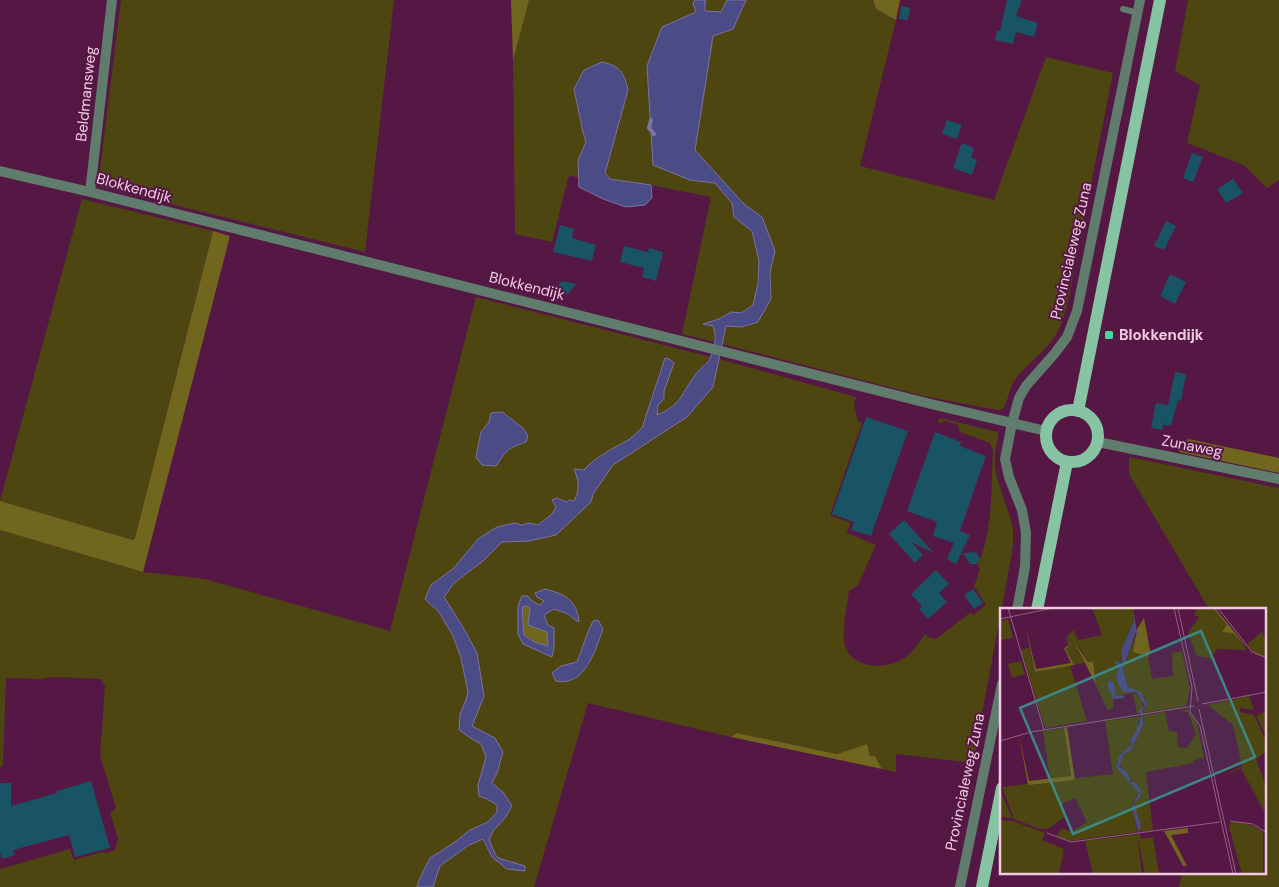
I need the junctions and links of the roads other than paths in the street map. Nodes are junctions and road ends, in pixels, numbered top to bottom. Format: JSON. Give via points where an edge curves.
{"nodes":[{"id":1,"x":112,"y":0,"type":"edge"},
{"id":2,"x":1140,"y":0,"type":"edge"},
{"id":3,"x":1160,"y":0,"type":"edge"},
{"id":4,"x":1122,"y":9,"type":"dead end"},
{"id":5,"x":1138,"y":13,"type":"junction"},
{"id":6,"x":0,"y":171,"type":"edge"},
{"id":7,"x":90,"y":192,"type":"junction"},
{"id":8,"x":1078,"y":411,"type":"junction"},
{"id":9,"x":1012,"y":423,"type":"junction"},
{"id":10,"x":1046,"y":431,"type":"junction"},
{"id":11,"x":1098,"y":442,"type":"junction"},
{"id":12,"x":1067,"y":462,"type":"junction"},
{"id":13,"x":1279,"y":479,"type":"edge"},
{"id":14,"x":1017,"y":608,"type":"edge"},
{"id":15,"x":1038,"y":608,"type":"edge"},
{"id":16,"x":1000,"y":694,"type":"edge"},
{"id":17,"x":1000,"y":798,"type":"edge"},
{"id":18,"x":960,"y":887,"type":"edge"},
{"id":19,"x":982,"y":887,"type":"edge"}],
"edges":[{"from":1,"to":7,"type":"street","name":"Beldmansweg"},
{"from":2,"to":5,"type":"street","name":"Provincialeweg Zuna"},
{"from":3,"to":8,"type":"main road"},
{"from":4,"to":5,"type":"lane"},
{"from":5,"to":9,"type":"street","name":"Provincialeweg Zuna","via":[[1077,311],[1067,337],[1019,398]]},
{"from":6,"to":7,"type":"street","name":"Blokkendijk"},
{"from":7,"to":9,"type":"street","name":"Blokkendijk"},
{"from":8,"to":10,"type":"main road","via":[[1067,410],[1056,415]]},
{"from":8,"to":11,"type":"main road","via":[[1092,419],[1098,430]]},
{"from":9,"to":10,"type":"street","name":"Blokkendijk"},
{"from":9,"to":14,"type":"street","name":"Provincialeweg Zuna","via":[[1005,459],[1026,533],[1025,567]]},
{"from":10,"to":12,"type":"main road","via":[[1049,449]]},
{"from":11,"to":12,"type":"main road","via":[[1088,457],[1079,462]]},
{"from":11,"to":13,"type":"street","name":"Zunaweg"},
{"from":12,"to":15,"type":"main road"},
{"from":16,"to":18,"type":"street","name":"Provincialeweg Zuna"},
{"from":17,"to":19,"type":"main road"}]}
